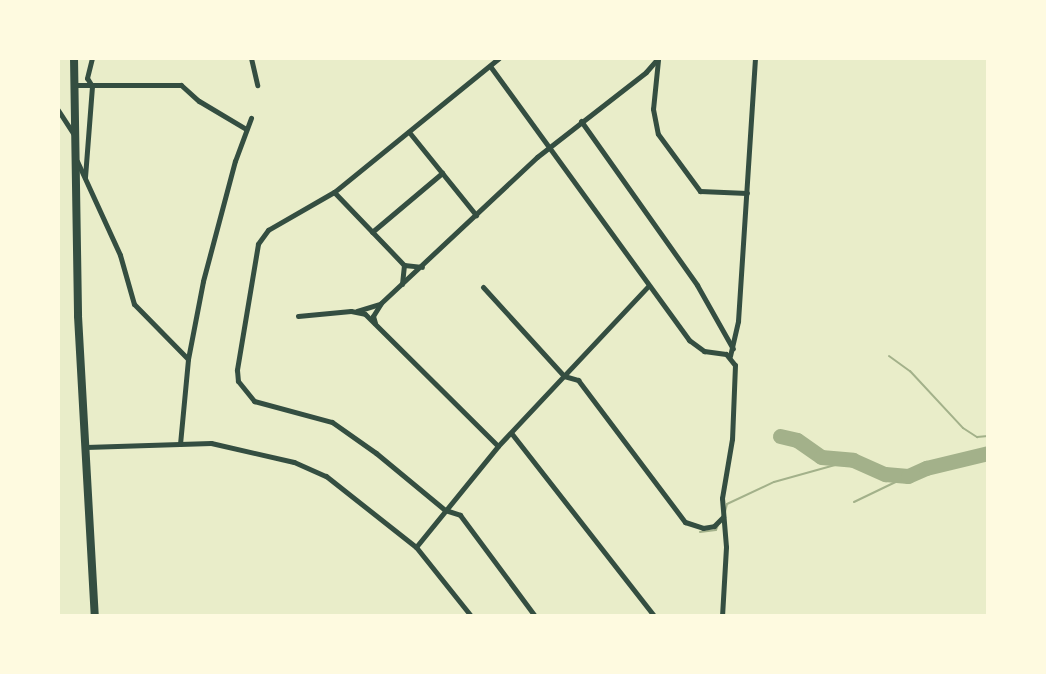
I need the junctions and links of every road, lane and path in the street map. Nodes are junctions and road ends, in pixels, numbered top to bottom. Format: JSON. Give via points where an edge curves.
{"nodes":[{"id":1,"x":74,"y":58,"type":"edge"},
{"id":2,"x":92,"y":58,"type":"edge"},
{"id":3,"x":251,"y":58,"type":"edge"},
{"id":4,"x":499,"y":58,"type":"edge"},
{"id":5,"x":755,"y":58,"type":"edge"},
{"id":6,"x":658,"y":59,"type":"edge"},
{"id":7,"x":490,"y":66,"type":"junction"},
{"id":8,"x":72,"y":85,"type":"junction"},
{"id":9,"x":257,"y":85,"type":"dead end"},
{"id":10,"x":92,"y":86,"type":"junction"},
{"id":11,"x":58,"y":110,"type":"edge"},
{"id":12,"x":251,"y":118,"type":"dead end"},
{"id":13,"x":581,"y":121,"type":"junction"},
{"id":14,"x":246,"y":129,"type":"junction"},
{"id":15,"x":409,"y":132,"type":"junction"},
{"id":16,"x":74,"y":135,"type":"junction"},
{"id":17,"x":548,"y":147,"type":"junction"},
{"id":18,"x":74,"y":154,"type":"junction"},
{"id":19,"x":442,"y":173,"type":"junction"},
{"id":20,"x":85,"y":179,"type":"junction"},
{"id":21,"x":334,"y":192,"type":"junction"},
{"id":22,"x":747,"y":193,"type":"junction"},
{"id":23,"x":476,"y":215,"type":"junction"},
{"id":24,"x":372,"y":232,"type":"junction"},
{"id":25,"x":404,"y":265,"type":"junction"},
{"id":26,"x":423,"y":267,"type":"junction"},
{"id":27,"x":648,"y":286,"type":"junction"},
{"id":28,"x":483,"y":287,"type":"dead end"},
{"id":29,"x":400,"y":288,"type":"junction"},
{"id":30,"x":381,"y":303,"type":"junction"},
{"id":31,"x":354,"y":311,"type":"junction"},
{"id":32,"x":298,"y":316,"type":"dead end"},
{"id":33,"x":375,"y":323,"type":"junction"},
{"id":34,"x":733,"y":350,"type":"junction"},
{"id":35,"x":730,"y":356,"type":"junction"},
{"id":36,"x":188,"y":359,"type":"junction"},
{"id":37,"x":564,"y":376,"type":"junction"},
{"id":38,"x":512,"y":434,"type":"junction"},
{"id":39,"x":180,"y":444,"type":"junction"},
{"id":40,"x":498,"y":446,"type":"junction"},
{"id":41,"x":86,"y":447,"type":"junction"},
{"id":42,"x":445,"y":510,"type":"junction"},
{"id":43,"x":723,"y":517,"type":"junction"},
{"id":44,"x":416,"y":547,"type":"junction"},
{"id":45,"x":95,"y":615,"type":"edge"},
{"id":46,"x":471,"y":615,"type":"edge"},
{"id":47,"x":535,"y":615,"type":"edge"},
{"id":48,"x":654,"y":615,"type":"edge"},
{"id":49,"x":722,"y":615,"type":"edge"}],
"edges":[{"from":1,"to":8,"type":"highway"},
{"from":2,"to":10,"type":"street","via":[[87,78]]},
{"from":3,"to":9,"type":"street"},
{"from":4,"to":7,"type":"street"},
{"from":5,"to":22,"type":"street"},
{"from":6,"to":13,"type":"street"},
{"from":6,"to":22,"type":"street","via":[[653,109],[658,134],[700,192]]},
{"from":7,"to":15,"type":"street"},
{"from":7,"to":17,"type":"street"},
{"from":8,"to":10,"type":"street"},
{"from":8,"to":16,"type":"highway"},
{"from":10,"to":14,"type":"street","via":[[181,85]]},
{"from":10,"to":20,"type":"street"},
{"from":11,"to":16,"type":"street"},
{"from":12,"to":14,"type":"street"},
{"from":13,"to":17,"type":"street"},
{"from":13,"to":34,"type":"street","via":[[697,285]]},
{"from":14,"to":36,"type":"street","via":[[203,281]]},
{"from":15,"to":19,"type":"street"},
{"from":15,"to":21,"type":"street"},
{"from":16,"to":18,"type":"highway"},
{"from":17,"to":23,"type":"street"},
{"from":17,"to":27,"type":"street"},
{"from":18,"to":20,"type":"street"},
{"from":18,"to":41,"type":"highway"},
{"from":19,"to":23,"type":"street"},
{"from":19,"to":24,"type":"street"},
{"from":20,"to":36,"type":"street","via":[[104,215],[140,313]]},
{"from":21,"to":24,"type":"street"},
{"from":21,"to":42,"type":"street","via":[[268,230],[258,244],[244,311],[238,381],[254,401],[318,417],[351,433]]},
{"from":22,"to":34,"type":"street"},
{"from":23,"to":26,"type":"street"},
{"from":24,"to":25,"type":"street"},
{"from":25,"to":26,"type":"street"},
{"from":25,"to":29,"type":"street","via":[[405,279]]},
{"from":26,"to":29,"type":"street"},
{"from":27,"to":35,"type":"street","via":[[696,347]]},
{"from":27,"to":37,"type":"street"},
{"from":28,"to":37,"type":"street"},
{"from":29,"to":30,"type":"street"},
{"from":30,"to":31,"type":"street"},
{"from":30,"to":33,"type":"street","via":[[373,316]]},
{"from":31,"to":32,"type":"street"},
{"from":31,"to":33,"type":"street"},
{"from":33,"to":40,"type":"street"},
{"from":34,"to":35,"type":"street"},
{"from":35,"to":43,"type":"street","via":[[735,365],[735,402]]},
{"from":36,"to":39,"type":"street"},
{"from":37,"to":38,"type":"street"},
{"from":37,"to":43,"type":"street","via":[[578,380],[594,398],[685,522],[703,528],[714,526]]},
{"from":38,"to":40,"type":"street"},
{"from":38,"to":48,"type":"street"},
{"from":39,"to":41,"type":"street"},
{"from":39,"to":44,"type":"street","via":[[233,445],[294,462],[326,476]]},
{"from":40,"to":42,"type":"street"},
{"from":41,"to":45,"type":"highway"},
{"from":42,"to":44,"type":"street"},
{"from":42,"to":47,"type":"street","via":[[460,515]]},
{"from":43,"to":49,"type":"street","via":[[726,547]]},
{"from":44,"to":46,"type":"street"}]}
